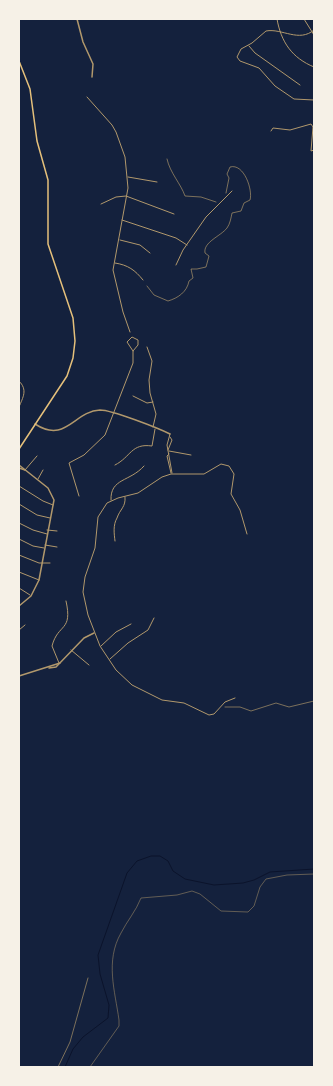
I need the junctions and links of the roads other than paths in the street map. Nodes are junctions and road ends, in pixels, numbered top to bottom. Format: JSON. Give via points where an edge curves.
{"nodes":[{"id":1,"x":77,"y":19,"type":"edge"},
{"id":2,"x":277,"y":19,"type":"edge"},
{"id":3,"x":304,"y":19,"type":"edge"},
{"id":4,"x":314,"y":30,"type":"edge"},
{"id":5,"x":279,"y":32,"type":"junction"},
{"id":6,"x":312,"y":32,"type":"junction"},
{"id":7,"x":314,"y":35,"type":"edge"},
{"id":8,"x":248,"y":45,"type":"junction"},
{"id":9,"x":19,"y":61,"type":"edge"},
{"id":10,"x":314,"y":67,"type":"edge"},
{"id":11,"x":92,"y":78,"type":"dead end"},
{"id":12,"x":300,"y":85,"type":"dead end"},
{"id":13,"x":87,"y":97,"type":"dead end"},
{"id":14,"x":314,"y":100,"type":"edge"},
{"id":15,"x":271,"y":131,"type":"dead end"},
{"id":16,"x":314,"y":147,"type":"edge"},
{"id":17,"x":128,"y":177,"type":"junction"},
{"id":18,"x":157,"y":182,"type":"dead end"},
{"id":19,"x":232,"y":192,"type":"dead end"},
{"id":20,"x":126,"y":196,"type":"junction"},
{"id":21,"x":101,"y":204,"type":"dead end"},
{"id":22,"x":174,"y":214,"type":"dead end"},
{"id":23,"x":121,"y":220,"type":"junction"},
{"id":24,"x":119,"y":240,"type":"junction"},
{"id":25,"x":187,"y":245,"type":"junction"},
{"id":26,"x":150,"y":253,"type":"dead end"},
{"id":27,"x":114,"y":263,"type":"junction"},
{"id":28,"x":176,"y":265,"type":"dead end"},
{"id":29,"x":143,"y":280,"type":"dead end"},
{"id":30,"x":132,"y":337,"type":"junction"},
{"id":31,"x":147,"y":347,"type":"dead end"},
{"id":32,"x":133,"y":351,"type":"junction"},
{"id":33,"x":19,"y":381,"type":"edge"},
{"id":34,"x":133,"y":396,"type":"dead end"},
{"id":35,"x":154,"y":402,"type":"junction"},
{"id":36,"x":19,"y":407,"type":"edge"},
{"id":37,"x":114,"y":413,"type":"junction"},
{"id":38,"x":35,"y":424,"type":"junction"},
{"id":39,"x":154,"y":428,"type":"junction"},
{"id":40,"x":170,"y":434,"type":"joint"},
{"id":41,"x":170,"y":437,"type":"junction"},
{"id":42,"x":19,"y":449,"type":"edge"},
{"id":43,"x":168,"y":451,"type":"junction"},
{"id":44,"x":191,"y":455,"type":"dead end"},
{"id":45,"x":37,"y":456,"type":"dead end"},
{"id":46,"x":115,"y":465,"type":"dead end"},
{"id":47,"x":19,"y":466,"type":"edge"},
{"id":48,"x":144,"y":466,"type":"dead end"},
{"id":49,"x":25,"y":470,"type":"junction"},
{"id":50,"x":43,"y":470,"type":"dead end"},
{"id":51,"x":171,"y":474,"type":"junction"},
{"id":52,"x":38,"y":480,"type":"junction"},
{"id":53,"x":19,"y":486,"type":"edge"},
{"id":54,"x":79,"y":496,"type":"dead end"},
{"id":55,"x":125,"y":496,"type":"junction"},
{"id":56,"x":111,"y":500,"type":"junction"},
{"id":57,"x":19,"y":504,"type":"edge"},
{"id":58,"x":54,"y":505,"type":"junction"},
{"id":59,"x":50,"y":518,"type":"junction"},
{"id":60,"x":19,"y":523,"type":"edge"},
{"id":61,"x":47,"y":530,"type":"junction"},
{"id":62,"x":57,"y":531,"type":"dead end"},
{"id":63,"x":47,"y":534,"type":"junction"},
{"id":64,"x":247,"y":534,"type":"dead end"},
{"id":65,"x":19,"y":539,"type":"edge"},
{"id":66,"x":115,"y":541,"type":"dead end"},
{"id":67,"x":45,"y":545,"type":"junction"},
{"id":68,"x":57,"y":547,"type":"dead end"},
{"id":69,"x":44,"y":548,"type":"junction"},
{"id":70,"x":19,"y":555,"type":"edge"},
{"id":71,"x":42,"y":563,"type":"junction"},
{"id":72,"x":50,"y":563,"type":"dead end"},
{"id":73,"x":19,"y":572,"type":"edge"},
{"id":74,"x":39,"y":580,"type":"junction"},
{"id":75,"x":19,"y":588,"type":"edge"},
{"id":76,"x":31,"y":596,"type":"junction"},
{"id":77,"x":66,"y":601,"type":"dead end"},
{"id":78,"x":19,"y":606,"type":"edge"},
{"id":79,"x":154,"y":618,"type":"dead end"},
{"id":80,"x":130,"y":624,"type":"dead end"},
{"id":81,"x":25,"y":625,"type":"dead end"},
{"id":82,"x":19,"y":630,"type":"edge"},
{"id":83,"x":94,"y":633,"type":"junction"},
{"id":84,"x":100,"y":646,"type":"junction"},
{"id":85,"x":71,"y":650,"type":"junction"},
{"id":86,"x":110,"y":660,"type":"junction"},
{"id":87,"x":60,"y":663,"type":"junction"},
{"id":88,"x":89,"y":665,"type":"dead end"},
{"id":89,"x":49,"y":668,"type":"junction"},
{"id":90,"x":19,"y":676,"type":"edge"},
{"id":91,"x":235,"y":698,"type":"dead end"},
{"id":92,"x":314,"y":874,"type":"edge"},
{"id":93,"x":90,"y":1067,"type":"edge"}],
"edges":[{"from":1,"to":11,"type":"street","via":[[83,42],[93,64]]},
{"from":2,"to":5,"type":"street"},
{"from":3,"to":6,"type":"street"},
{"from":4,"to":6,"type":"street"},
{"from":5,"to":6,"type":"street","via":[[297,36]]},
{"from":5,"to":8,"type":"street","via":[[266,31]]},
{"from":5,"to":10,"type":"street","via":[[293,53]]},
{"from":6,"to":7,"type":"street"},
{"from":8,"to":12,"type":"street","via":[[255,53]]},
{"from":8,"to":14,"type":"street","via":[[239,50],[237,56],[240,61],[259,68],[275,86],[294,99]]},
{"from":9,"to":38,"type":"main road","via":[[30,89],[37,141],[48,180],[48,244],[73,318],[75,336],[73,358],[66,376]]},
{"from":13,"to":17,"type":"street","via":[[116,132],[125,157]]},
{"from":15,"to":16,"type":"street","via":[[273,128],[290,130],[311,124],[311,151]]},
{"from":17,"to":18,"type":"street"},
{"from":17,"to":20,"type":"street"},
{"from":19,"to":25,"type":"street","via":[[206,217]]},
{"from":20,"to":21,"type":"street","via":[[116,196]]},
{"from":20,"to":22,"type":"street"},
{"from":20,"to":23,"type":"street"},
{"from":23,"to":24,"type":"street"},
{"from":23,"to":25,"type":"street","via":[[176,238]]},
{"from":24,"to":26,"type":"street","via":[[140,245]]},
{"from":24,"to":27,"type":"street"},
{"from":25,"to":28,"type":"street"},
{"from":27,"to":29,"type":"street","via":[[124,264]]},
{"from":27,"to":30,"type":"street","via":[[114,276]]},
{"from":30,"to":32,"type":"street","via":[[127,342]]},
{"from":30,"to":32,"type":"street","via":[[138,340],[138,345]]},
{"from":31,"to":35,"type":"street","via":[[152,361],[149,380]]},
{"from":32,"to":37,"type":"street","via":[[133,363]]},
{"from":33,"to":36,"type":"street","via":[[24,386],[25,393]]},
{"from":34,"to":35,"type":"street","via":[[147,403]]},
{"from":35,"to":39,"type":"street"},
{"from":37,"to":38,"type":"street","via":[[93,411],[60,430],[49,430]]},
{"from":37,"to":39,"type":"street"},
{"from":37,"to":54,"type":"street","via":[[105,435],[84,455],[69,463]]},
{"from":38,"to":42,"type":"main road"},
{"from":39,"to":40,"type":"street"},
{"from":39,"to":46,"type":"street","via":[[152,446],[136,447],[124,460]]},
{"from":40,"to":41,"type":"street"},
{"from":41,"to":43,"type":"street"},
{"from":41,"to":43,"type":"street","via":[[172,440]]},
{"from":43,"to":44,"type":"street"},
{"from":43,"to":51,"type":"street"},
{"from":45,"to":49,"type":"street"},
{"from":47,"to":49,"type":"street"},
{"from":48,"to":56,"type":"street","via":[[137,474],[113,486]]},
{"from":49,"to":52,"type":"street"},
{"from":50,"to":52,"type":"street"},
{"from":51,"to":55,"type":"street","via":[[162,477],[138,494]]},
{"from":51,"to":64,"type":"street","via":[[204,474],[221,464],[229,466],[234,474],[231,494],[240,510]]},
{"from":52,"to":58,"type":"street","via":[[52,493]]},
{"from":53,"to":58,"type":"street"},
{"from":55,"to":56,"type":"street"},
{"from":55,"to":66,"type":"street","via":[[125,506],[115,523]]},
{"from":56,"to":83,"type":"street","via":[[98,516],[95,548],[85,577],[83,592]]},
{"from":57,"to":59,"type":"street"},
{"from":58,"to":59,"type":"street"},
{"from":59,"to":61,"type":"street"},
{"from":60,"to":63,"type":"street"},
{"from":61,"to":62,"type":"street"},
{"from":61,"to":63,"type":"street"},
{"from":63,"to":67,"type":"street"},
{"from":65,"to":69,"type":"street"},
{"from":67,"to":68,"type":"street"},
{"from":67,"to":69,"type":"street"},
{"from":69,"to":71,"type":"street"},
{"from":70,"to":71,"type":"street","via":[[30,561]]},
{"from":71,"to":72,"type":"street"},
{"from":71,"to":74,"type":"street"},
{"from":73,"to":74,"type":"street"},
{"from":74,"to":76,"type":"street"},
{"from":75,"to":76,"type":"street"},
{"from":76,"to":78,"type":"street"},
{"from":77,"to":87,"type":"street","via":[[68,620],[52,646]]},
{"from":79,"to":86,"type":"street","via":[[148,630],[128,642]]},
{"from":80,"to":84,"type":"street"},
{"from":81,"to":82,"type":"street"},
{"from":83,"to":84,"type":"street"},
{"from":83,"to":85,"type":"street"},
{"from":84,"to":86,"type":"street"},
{"from":85,"to":87,"type":"street"},
{"from":85,"to":88,"type":"street"},
{"from":86,"to":91,"type":"street","via":[[132,685],[162,700],[184,704],[209,715]]},
{"from":87,"to":89,"type":"street"},
{"from":87,"to":89,"type":"street"},
{"from":89,"to":90,"type":"street"},
{"from":92,"to":93,"type":"lane","via":[[287,875],[266,880],[260,887],[252,910],[246,912],[221,911],[200,894],[192,891],[171,896],[141,898],[118,939],[112,968],[112,985],[119,1026]]}]}
